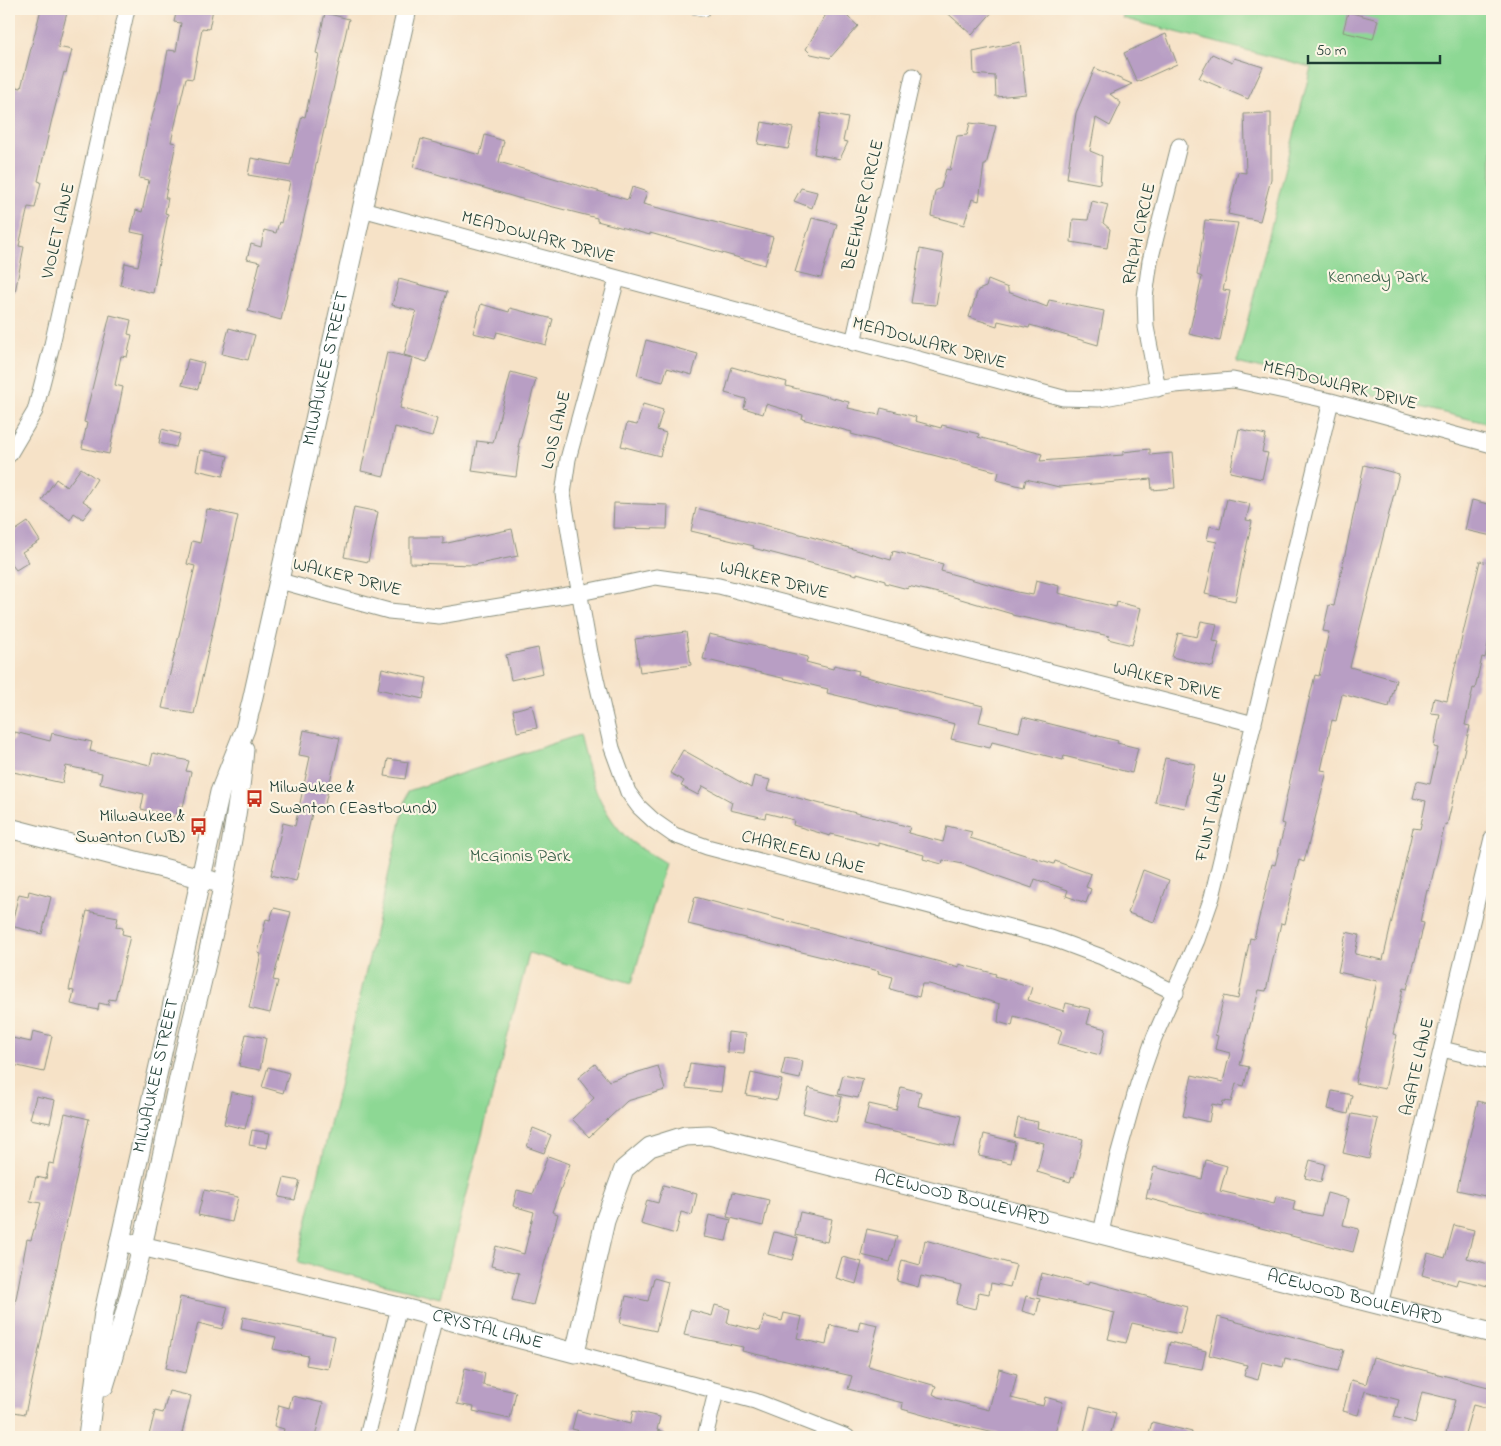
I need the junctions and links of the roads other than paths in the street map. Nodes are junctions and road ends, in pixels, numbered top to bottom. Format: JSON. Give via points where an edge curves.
{"nodes":[{"id":1,"x":127,"y":9,"type":"edge"},
{"id":2,"x":407,"y":9,"type":"edge"},
{"id":3,"x":689,"y":9,"type":"edge"},
{"id":4,"x":706,"y":9,"type":"edge"},
{"id":5,"x":913,"y":76,"type":"dead end"},
{"id":6,"x":1179,"y":146,"type":"dead end"},
{"id":7,"x":362,"y":209,"type":"junction"},
{"id":8,"x":617,"y":279,"type":"junction"},
{"id":9,"x":853,"y":343,"type":"junction"},
{"id":10,"x":1158,"y":389,"type":"junction"},
{"id":11,"x":1331,"y":401,"type":"junction"},
{"id":12,"x":1492,"y":445,"type":"edge"},
{"id":13,"x":9,"y":455,"type":"edge"},
{"id":14,"x":280,"y":580,"type":"junction"},
{"id":15,"x":580,"y":593,"type":"junction"},
{"id":16,"x":1254,"y":724,"type":"junction"},
{"id":17,"x":245,"y":729,"type":"junction"},
{"id":18,"x":9,"y":828,"type":"edge"},
{"id":19,"x":1492,"y":838,"type":"edge"},
{"id":20,"x":201,"y":878,"type":"junction"},
{"id":21,"x":223,"y":883,"type":"junction"},
{"id":22,"x":1176,"y":993,"type":"junction"},
{"id":23,"x":1442,"y":1049,"type":"junction"},
{"id":24,"x":1492,"y":1061,"type":"edge"},
{"id":25,"x":1101,"y":1233,"type":"junction"},
{"id":26,"x":120,"y":1241,"type":"junction"},
{"id":27,"x":141,"y":1246,"type":"junction"},
{"id":28,"x":1380,"y":1305,"type":"junction"},
{"id":29,"x":399,"y":1307,"type":"junction"},
{"id":30,"x":435,"y":1316,"type":"junction"},
{"id":31,"x":1492,"y":1333,"type":"edge"},
{"id":32,"x":575,"y":1353,"type":"junction"},
{"id":33,"x":716,"y":1392,"type":"junction"},
{"id":34,"x":89,"y":1433,"type":"edge"},
{"id":35,"x":367,"y":1437,"type":"edge"},
{"id":36,"x":406,"y":1437,"type":"edge"},
{"id":37,"x":705,"y":1437,"type":"edge"},
{"id":38,"x":847,"y":1437,"type":"edge"}],
"edges":[{"from":1,"to":13,"type":"street","name":"VIOLET LANE","via":[[36,411]]},
{"from":2,"to":7,"type":"street","name":"MILWAUKEE STREET"},
{"from":3,"to":4,"type":"lane","via":[[705,12]]},
{"from":5,"to":9,"type":"street","name":"BEEHNER CIRCLE"},
{"from":6,"to":10,"type":"street","name":"RALPH CIRCLE","via":[[1150,261],[1145,296],[1146,327]]},
{"from":7,"to":8,"type":"street","name":"MEADOWLARK DRIVE"},
{"from":7,"to":14,"type":"street","name":"MILWAUKEE STREET"},
{"from":8,"to":9,"type":"street","name":"MEADOWLARK DRIVE"},
{"from":8,"to":15,"type":"street","name":"LOIS LANE","via":[[582,402],[563,494]]},
{"from":9,"to":10,"type":"street","name":"MEADOWLARK DRIVE","via":[[1063,398],[1099,399]]},
{"from":10,"to":11,"type":"street","name":"MEADOWLARK DRIVE","via":[[1233,380]]},
{"from":11,"to":12,"type":"street","name":"MEADOWLARK DRIVE"},
{"from":11,"to":16,"type":"street","name":"FLINT LANE"},
{"from":14,"to":15,"type":"street","name":"WALKER DRIVE","via":[[388,611],[439,616]]},
{"from":14,"to":17,"type":"street","name":"MILWAUKEE STREET"},
{"from":15,"to":16,"type":"street","name":"WALKER DRIVE","via":[[656,577],[719,586]]},
{"from":15,"to":22,"type":"street","name":"CHARLEEN LANE","via":[[612,748],[628,792],[654,821],[674,835],[707,847],[1051,938],[1102,957]]},
{"from":16,"to":22,"type":"street","name":"FLINT LANE","via":[[1212,897]]},
{"from":17,"to":20,"type":"street","name":"MILWAUKEE STREET","via":[[220,792]]},
{"from":17,"to":21,"type":"street","name":"MILWAUKEE STREET","via":[[240,796]]},
{"from":18,"to":20,"type":"street"},
{"from":19,"to":23,"type":"street","name":"AGATE LANE"},
{"from":20,"to":21,"type":"street"},
{"from":20,"to":26,"type":"street","name":"MILWAUKEE STREET"},
{"from":21,"to":27,"type":"street","name":"MILWAUKEE STREET"},
{"from":22,"to":25,"type":"street","name":"FLINT LANE","via":[[1154,1038],[1138,1084]]},
{"from":23,"to":24,"type":"street"},
{"from":23,"to":28,"type":"street","name":"AGATE LANE"},
{"from":25,"to":28,"type":"street","name":"ACEWOOD BOULEVARD"},
{"from":25,"to":32,"type":"street","name":"ACEWOOD BOULEVARD","via":[[709,1135],[684,1136],[650,1147],[624,1169],[605,1221]]},
{"from":26,"to":27,"type":"street","name":"CRYSTAL LANE"},
{"from":26,"to":34,"type":"street","name":"MILWAUKEE STREET","via":[[104,1312]]},
{"from":27,"to":29,"type":"street","name":"CRYSTAL LANE"},
{"from":27,"to":34,"type":"street","name":"MILWAUKEE STREET","via":[[120,1336]]},
{"from":28,"to":31,"type":"street","name":"ACEWOOD BOULEVARD"},
{"from":29,"to":30,"type":"street","name":"CRYSTAL LANE"},
{"from":29,"to":35,"type":"street"},
{"from":30,"to":32,"type":"street","name":"CRYSTAL LANE"},
{"from":30,"to":36,"type":"street"},
{"from":32,"to":33,"type":"street","name":"CRYSTAL LANE"},
{"from":33,"to":37,"type":"street"},
{"from":33,"to":38,"type":"street","name":"CRYSTAL LANE","via":[[755,1401]]}]}
